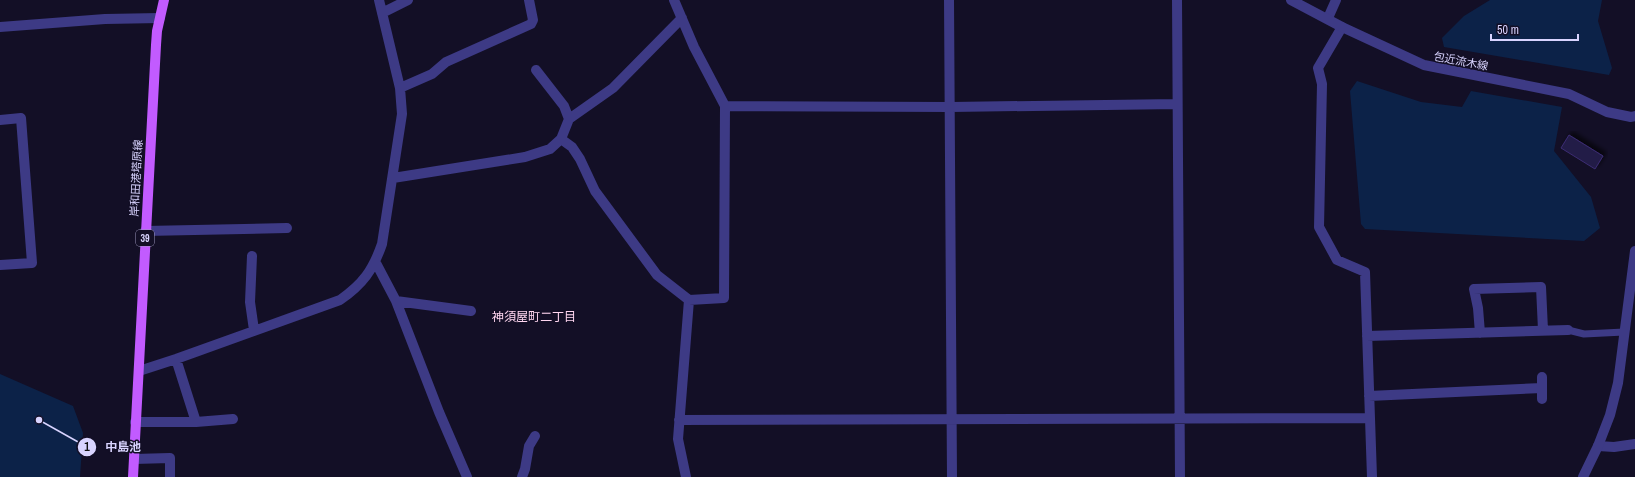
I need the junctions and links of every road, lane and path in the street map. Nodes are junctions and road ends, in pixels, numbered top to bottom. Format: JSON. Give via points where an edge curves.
{"nodes":[{"id":1,"x":164,"y":0,"type":"edge"},
{"id":2,"x":379,"y":0,"type":"edge"},
{"id":3,"x":408,"y":0,"type":"edge"},
{"id":4,"x":529,"y":0,"type":"edge"},
{"id":5,"x":674,"y":0,"type":"edge"},
{"id":6,"x":949,"y":0,"type":"edge"},
{"id":7,"x":1177,"y":0,"type":"edge"},
{"id":8,"x":1291,"y":0,"type":"edge"},
{"id":9,"x":1336,"y":0,"type":"edge"},
{"id":10,"x":382,"y":13,"type":"junction"},
{"id":11,"x":160,"y":18,"type":"junction"},
{"id":12,"x":682,"y":18,"type":"junction"},
{"id":13,"x":1328,"y":18,"type":"junction"},
{"id":14,"x":0,"y":27,"type":"edge"},
{"id":15,"x":1342,"y":27,"type":"junction"},
{"id":16,"x":536,"y":70,"type":"dead end"},
{"id":17,"x":400,"y":88,"type":"junction"},
{"id":18,"x":1177,"y":104,"type":"junction"},
{"id":19,"x":725,"y":106,"type":"junction"},
{"id":20,"x":951,"y":107,"type":"junction"},
{"id":21,"x":1635,"y":116,"type":"edge"},
{"id":22,"x":0,"y":120,"type":"edge"},
{"id":23,"x":569,"y":120,"type":"junction"},
{"id":24,"x":561,"y":139,"type":"junction"},
{"id":25,"x":393,"y":178,"type":"junction"},
{"id":26,"x":287,"y":228,"type":"dead end"},
{"id":27,"x":145,"y":231,"type":"junction"},
{"id":28,"x":1635,"y":251,"type":"edge"},
{"id":29,"x":252,"y":256,"type":"dead end"},
{"id":30,"x":376,"y":263,"type":"junction"},
{"id":31,"x":0,"y":265,"type":"edge"},
{"id":32,"x":690,"y":300,"type":"junction"},
{"id":33,"x":396,"y":301,"type":"junction"},
{"id":34,"x":471,"y":311,"type":"dead end"},
{"id":35,"x":254,"y":330,"type":"junction"},
{"id":36,"x":1543,"y":330,"type":"junction"},
{"id":37,"x":1568,"y":330,"type":"joint"},
{"id":38,"x":1480,"y":332,"type":"junction"},
{"id":39,"x":1624,"y":332,"type":"junction"},
{"id":40,"x":1367,"y":336,"type":"junction"},
{"id":41,"x":176,"y":359,"type":"junction"},
{"id":42,"x":139,"y":371,"type":"junction"},
{"id":43,"x":1542,"y":377,"type":"dead end"},
{"id":44,"x":1542,"y":388,"type":"junction"},
{"id":45,"x":1369,"y":396,"type":"junction"},
{"id":46,"x":1542,"y":399,"type":"dead end"},
{"id":47,"x":1180,"y":418,"type":"junction"},
{"id":48,"x":1370,"y":418,"type":"junction"},
{"id":49,"x":233,"y":419,"type":"dead end"},
{"id":50,"x":952,"y":419,"type":"junction"},
{"id":51,"x":679,"y":420,"type":"junction"},
{"id":52,"x":135,"y":422,"type":"junction"},
{"id":53,"x":196,"y":422,"type":"junction"},
{"id":54,"x":535,"y":436,"type":"dead end"},
{"id":55,"x":1635,"y":444,"type":"edge"},
{"id":56,"x":1598,"y":446,"type":"junction"},
{"id":57,"x":134,"y":458,"type":"junction"},
{"id":58,"x":133,"y":477,"type":"edge"},
{"id":59,"x":170,"y":477,"type":"edge"},
{"id":60,"x":467,"y":477,"type":"edge"},
{"id":61,"x":522,"y":477,"type":"edge"},
{"id":62,"x":686,"y":477,"type":"edge"},
{"id":63,"x":952,"y":477,"type":"edge"},
{"id":64,"x":1180,"y":477,"type":"edge"},
{"id":65,"x":1372,"y":477,"type":"edge"},
{"id":66,"x":1583,"y":477,"type":"edge"}],
"edges":[{"from":1,"to":11,"type":"main road","name":"岸和田港塔原線","number":"39"},
{"from":2,"to":10,"type":"street"},
{"from":3,"to":10,"type":"street"},
{"from":4,"to":17,"type":"street","via":[[533,20],[531,24],[446,62],[432,74]]},
{"from":5,"to":12,"type":"street"},
{"from":6,"to":20,"type":"street"},
{"from":7,"to":18,"type":"street"},
{"from":8,"to":13,"type":"street","name":"包近流木線"},
{"from":9,"to":13,"type":"street"},
{"from":10,"to":17,"type":"street"},
{"from":11,"to":14,"type":"street","via":[[105,19]]},
{"from":11,"to":27,"type":"main road","name":"岸和田港塔原線","number":"39","via":[[156,45]]},
{"from":12,"to":19,"type":"street"},
{"from":12,"to":23,"type":"street","via":[[613,88]]},
{"from":13,"to":15,"type":"street","name":"包近流木線"},
{"from":15,"to":21,"type":"street","name":"包近流木線","via":[[1424,66],[1569,94],[1608,112]]},
{"from":15,"to":40,"type":"street","via":[[1318,68],[1322,84],[1319,227],[1337,260],[1365,272]]},
{"from":16,"to":23,"type":"street","via":[[564,106]]},
{"from":17,"to":25,"type":"street","via":[[402,114]]},
{"from":18,"to":20,"type":"street"},
{"from":18,"to":47,"type":"street"},
{"from":19,"to":20,"type":"street"},
{"from":19,"to":32,"type":"street","via":[[724,298]]},
{"from":20,"to":50,"type":"street"},
{"from":22,"to":31,"type":"street","via":[[21,118],[32,263]]},
{"from":23,"to":24,"type":"street"},
{"from":24,"to":25,"type":"street","via":[[550,149],[525,157]]},
{"from":24,"to":32,"type":"street","via":[[572,147],[595,191],[657,276]]},
{"from":25,"to":30,"type":"street","via":[[382,244]]},
{"from":26,"to":27,"type":"street"},
{"from":27,"to":42,"type":"main road","name":"岸和田港塔原線","number":"39"},
{"from":28,"to":39,"type":"street"},
{"from":29,"to":35,"type":"street","via":[[250,302]]},
{"from":30,"to":33,"type":"street"},
{"from":30,"to":35,"type":"street","via":[[354,290],[340,300]]},
{"from":32,"to":51,"type":"street"},
{"from":33,"to":34,"type":"street"},
{"from":33,"to":60,"type":"street"},
{"from":35,"to":41,"type":"street"},
{"from":36,"to":37,"type":"street"},
{"from":36,"to":38,"type":"street"},
{"from":36,"to":38,"type":"street","via":[[1541,287],[1474,289]]},
{"from":37,"to":39,"type":"lane","via":[[1584,334]]},
{"from":38,"to":40,"type":"street"},
{"from":39,"to":56,"type":"street","via":[[1618,383],[1610,415]]},
{"from":40,"to":45,"type":"street"},
{"from":41,"to":42,"type":"street"},
{"from":41,"to":53,"type":"street"},
{"from":42,"to":52,"type":"main road","name":"岸和田港塔原線","number":"39"},
{"from":43,"to":44,"type":"street"},
{"from":44,"to":45,"type":"street"},
{"from":44,"to":46,"type":"street"},
{"from":45,"to":48,"type":"street"},
{"from":47,"to":48,"type":"street"},
{"from":47,"to":50,"type":"street"},
{"from":47,"to":64,"type":"street"},
{"from":48,"to":65,"type":"street"},
{"from":49,"to":53,"type":"street"},
{"from":50,"to":51,"type":"street"},
{"from":50,"to":63,"type":"street"},
{"from":51,"to":62,"type":"street","via":[[678,439]]},
{"from":52,"to":53,"type":"street"},
{"from":52,"to":57,"type":"main road","name":"岸和田港塔原線","number":"39"},
{"from":54,"to":61,"type":"street","via":[[529,446]]},
{"from":55,"to":56,"type":"street"},
{"from":56,"to":66,"type":"street"},
{"from":57,"to":58,"type":"main road","name":"岸和田港塔原線","number":"39"},
{"from":57,"to":59,"type":"street","via":[[170,458]]}]}
